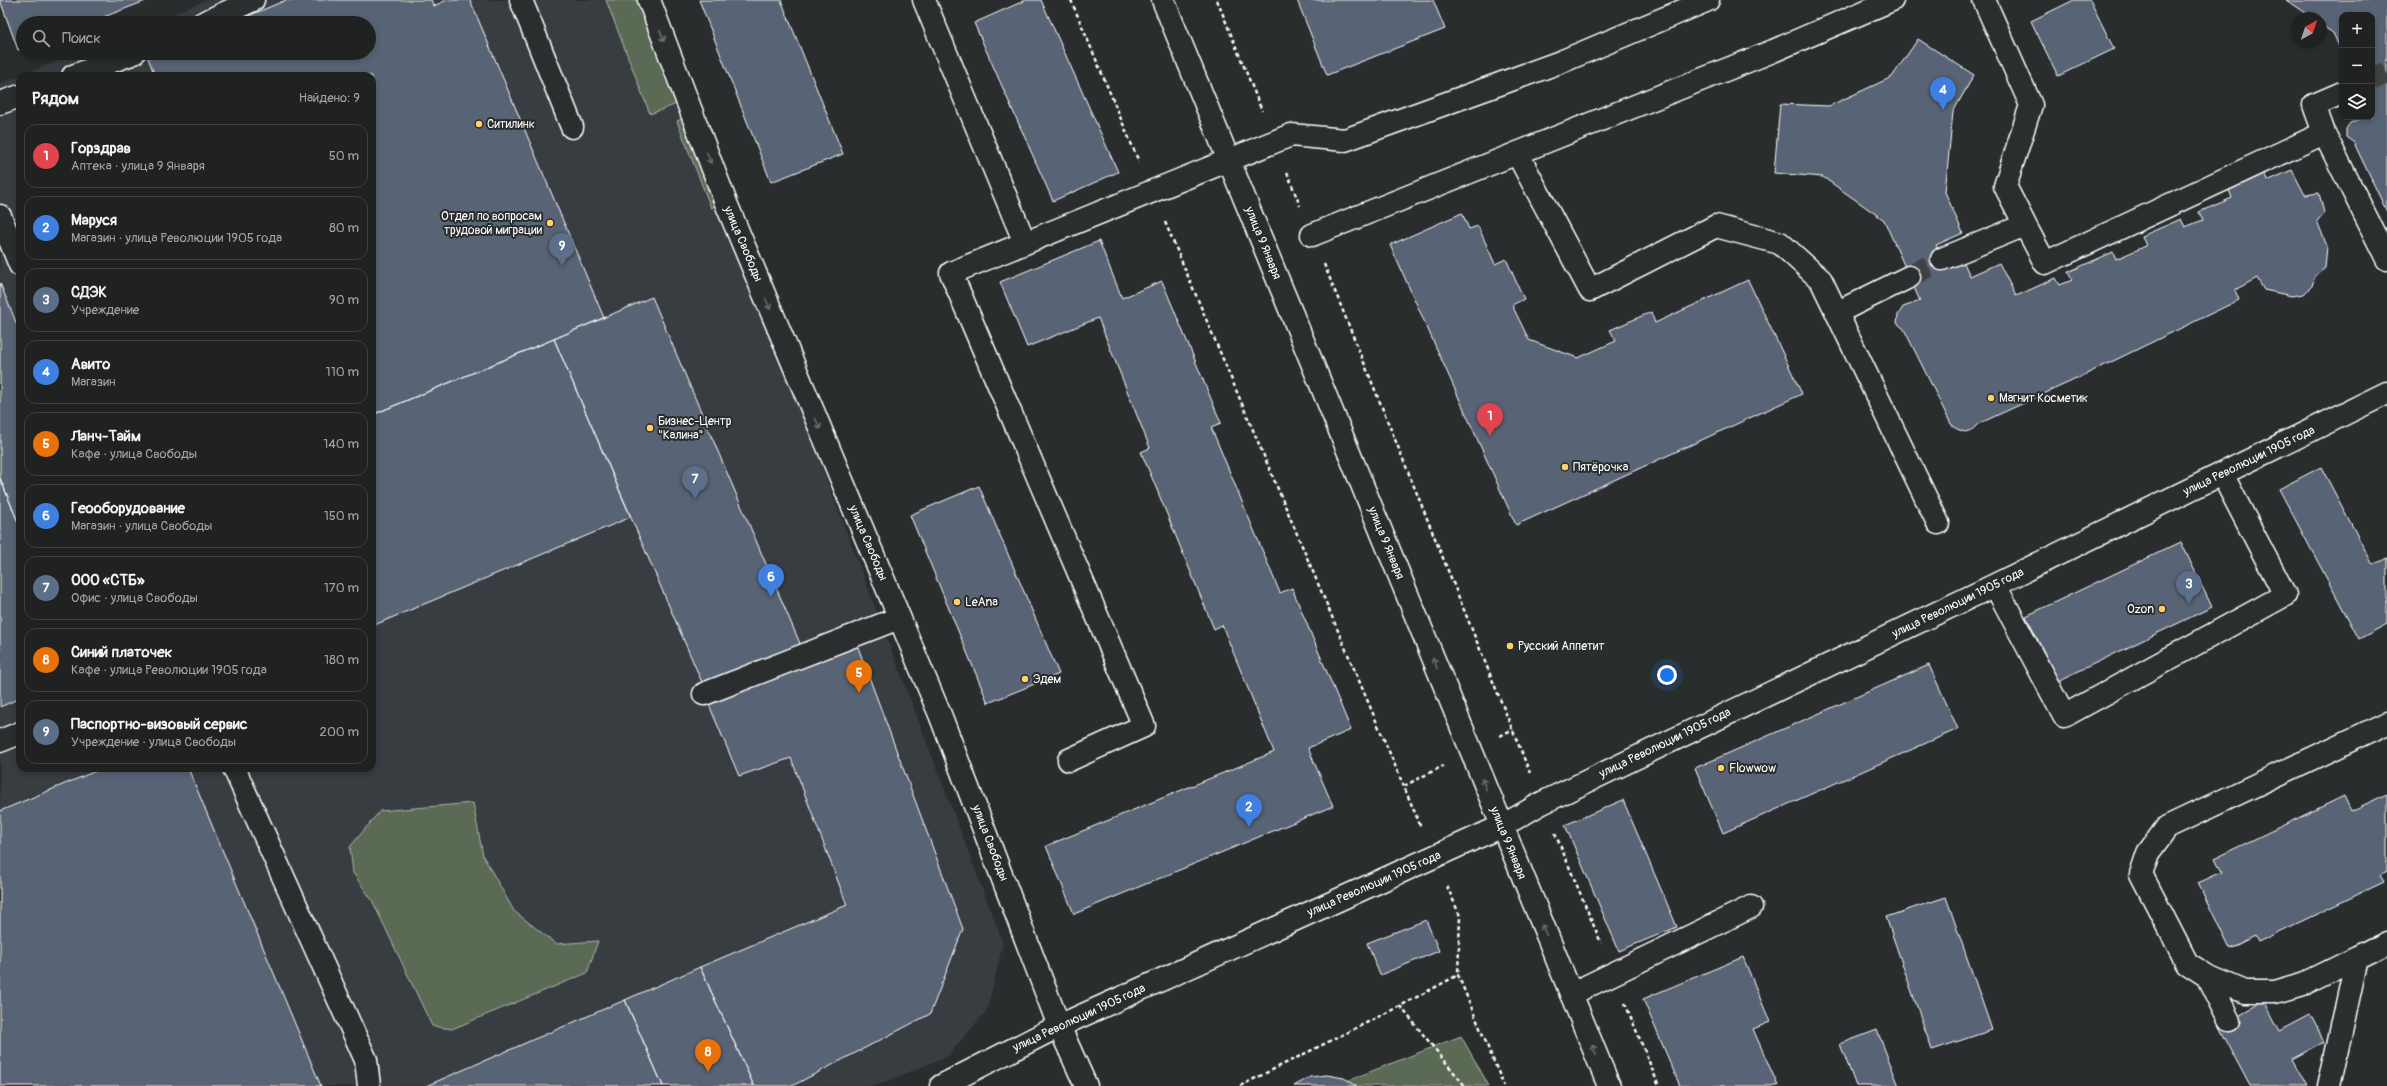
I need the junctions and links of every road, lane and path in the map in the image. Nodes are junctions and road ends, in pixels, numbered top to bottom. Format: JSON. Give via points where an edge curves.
{"nodes":[{"id":1,"x":253,"y":0,"type":"edge"},
{"id":2,"x":521,"y":0,"type":"edge"},
{"id":3,"x":649,"y":0,"type":"edge"},
{"id":4,"x":924,"y":0,"type":"edge"},
{"id":5,"x":1071,"y":0,"type":"edge"},
{"id":6,"x":1163,"y":0,"type":"edge"},
{"id":7,"x":1217,"y":0,"type":"edge"},
{"id":8,"x":1708,"y":0,"type":"edge"},
{"id":9,"x":1892,"y":0,"type":"edge"},
{"id":10,"x":1984,"y":0,"type":"edge"},
{"id":11,"x":218,"y":16,"type":"edge"},
{"id":12,"x":115,"y":60,"type":"edge"},
{"id":13,"x":84,"y":72,"type":"edge"},
{"id":14,"x":2339,"y":94,"type":"edge"},
{"id":15,"x":16,"y":97,"type":"edge"},
{"id":16,"x":0,"y":103,"type":"edge"},
{"id":17,"x":572,"y":127,"type":"dead end"},
{"id":18,"x":2324,"y":133,"type":"junction"},
{"id":19,"x":1274,"y":142,"type":"junction"},
{"id":20,"x":1517,"y":153,"type":"junction"},
{"id":21,"x":1228,"y":160,"type":"junction"},
{"id":22,"x":1152,"y":192,"type":"junction"},
{"id":23,"x":0,"y":216,"type":"edge"},
{"id":24,"x":2026,"y":225,"type":"junction"},
{"id":25,"x":1312,"y":235,"type":"junction"},
{"id":26,"x":1025,"y":243,"type":"junction"},
{"id":27,"x":16,"y":255,"type":"edge"},
{"id":28,"x":1942,"y":259,"type":"tunnel mouth"},
{"id":29,"x":2387,"y":259,"type":"edge"},
{"id":30,"x":1909,"y":277,"type":"tunnel mouth"},
{"id":31,"x":1838,"y":312,"type":"junction"},
{"id":32,"x":2387,"y":393,"type":"edge"},
{"id":33,"x":2222,"y":474,"type":"junction"},
{"id":34,"x":1938,"y":523,"type":"dead end"},
{"id":35,"x":1995,"y":585,"type":"junction"},
{"id":36,"x":899,"y":618,"type":"junction"},
{"id":37,"x":704,"y":694,"type":"dead end"},
{"id":38,"x":2387,"y":723,"type":"edge"},
{"id":39,"x":16,"y":735,"type":"edge"},
{"id":40,"x":0,"y":741,"type":"edge"},
{"id":41,"x":1069,"y":760,"type":"dead end"},
{"id":42,"x":236,"y":772,"type":"edge"},
{"id":43,"x":1542,"y":803,"type":"junction"},
{"id":44,"x":1502,"y":826,"type":"junction"},
{"id":45,"x":1434,"y":858,"type":"junction"},
{"id":46,"x":1751,"y":907,"type":"dead end"},
{"id":47,"x":2387,"y":943,"type":"edge"},
{"id":48,"x":2357,"y":958,"type":"junction"},
{"id":49,"x":1458,"y":975,"type":"junction"},
{"id":50,"x":1614,"y":975,"type":"junction"},
{"id":51,"x":2207,"y":976,"type":"junction"},
{"id":52,"x":1571,"y":994,"type":"junction"},
{"id":53,"x":1400,"y":1006,"type":"junction"},
{"id":54,"x":2229,"y":1020,"type":"dead end"},
{"id":55,"x":1059,"y":1026,"type":"junction"},
{"id":56,"x":369,"y":1086,"type":"edge"},
{"id":57,"x":941,"y":1086,"type":"edge"},
{"id":58,"x":1086,"y":1086,"type":"edge"},
{"id":59,"x":1240,"y":1086,"type":"edge"},
{"id":60,"x":1465,"y":1086,"type":"edge"},
{"id":61,"x":1504,"y":1086,"type":"edge"},
{"id":62,"x":1609,"y":1086,"type":"edge"},
{"id":63,"x":1659,"y":1086,"type":"edge"},
{"id":64,"x":2329,"y":1086,"type":"edge"}],
"edges":[{"from":1,"to":11,"type":"main road"},
{"from":2,"to":17,"type":"main road"},
{"from":3,"to":36,"type":"main road","name":"улица Свободы","one_way":true,"via":[[729,210]]},
{"from":4,"to":26,"type":"main road"},
{"from":5,"to":22,"type":"path"},
{"from":6,"to":21,"type":"main road","name":"улица 9 Января"},
{"from":7,"to":19,"type":"path"},
{"from":8,"to":19,"type":"main road","via":[[1563,61],[1345,140],[1291,135]]},
{"from":9,"to":20,"type":"main road","via":[[1773,51]]},
{"from":10,"to":24,"type":"main road","via":[[2031,105],[2005,186]]},
{"from":12,"to":13,"type":"main road"},
{"from":14,"to":18,"type":"main road","via":[[2314,105]]},
{"from":15,"to":16,"type":"main road"},
{"from":18,"to":24,"type":"main road","via":[[2045,263]]},
{"from":18,"to":29,"type":"main road"},
{"from":19,"to":21,"type":"main road"},
{"from":19,"to":25,"type":"path"},
{"from":20,"to":25,"type":"main road"},
{"from":20,"to":31,"type":"main road","via":[[1590,290],[1716,226],[1780,243],[1822,280]]},
{"from":21,"to":22,"type":"main road"},
{"from":44,"to":21,"type":"main road","name":"улица 9 Января","one_way":true},
{"from":22,"to":26,"type":"main road"},
{"from":22,"to":45,"type":"path"},
{"from":23,"to":27,"type":"main road"},
{"from":24,"to":28,"type":"main road"},
{"from":25,"to":43,"type":"path"},
{"from":26,"to":41,"type":"main road","via":[[951,273],[1144,726]]},
{"from":30,"to":31,"type":"main road"},
{"from":31,"to":34,"type":"main road"},
{"from":32,"to":33,"type":"main road","name":"улица Революции 1905 года"},
{"from":33,"to":35,"type":"main road","name":"улица Революции 1905 года"},
{"from":33,"to":35,"type":"main road","via":[[2285,595],[2064,716]]},
{"from":35,"to":43,"type":"main road","name":"улица Революции 1905 года"},
{"from":36,"to":37,"type":"main road"},
{"from":36,"to":55,"type":"main road","name":"улица Свободы","via":[[941,717]]},
{"from":38,"to":51,"type":"main road","via":[[2167,827],[2148,853],[2141,874],[2187,963]]},
{"from":39,"to":40,"type":"main road"},
{"from":42,"to":56,"type":"main road","via":[[366,1060]]},
{"from":43,"to":44,"type":"main road","name":"улица Революции 1905 года"},
{"from":43,"to":50,"type":"path"},
{"from":44,"to":45,"type":"main road","name":"улица Революции 1905 года"},
{"from":52,"to":44,"type":"main road","name":"улица 9 Января","one_way":true},
{"from":45,"to":49,"type":"path","via":[[1460,916]]},
{"from":45,"to":55,"type":"main road","name":"улица Революции 1905 года"},
{"from":46,"to":50,"type":"main road"},
{"from":47,"to":48,"type":"main road"},
{"from":48,"to":51,"type":"main road","via":[[2306,983],[2249,999]]},
{"from":48,"to":64,"type":"main road"},
{"from":49,"to":53,"type":"path"},
{"from":49,"to":61,"type":"path"},
{"from":50,"to":52,"type":"main road"},
{"from":50,"to":63,"type":"path"},
{"from":51,"to":54,"type":"main road"},
{"from":62,"to":52,"type":"main road","name":"улица 9 Января","one_way":true},
{"from":53,"to":59,"type":"path"},
{"from":53,"to":60,"type":"path"},
{"from":55,"to":57,"type":"main road","name":"улица Революции 1905 года"},
{"from":55,"to":58,"type":"main road","name":"улица Свободы"}]}
